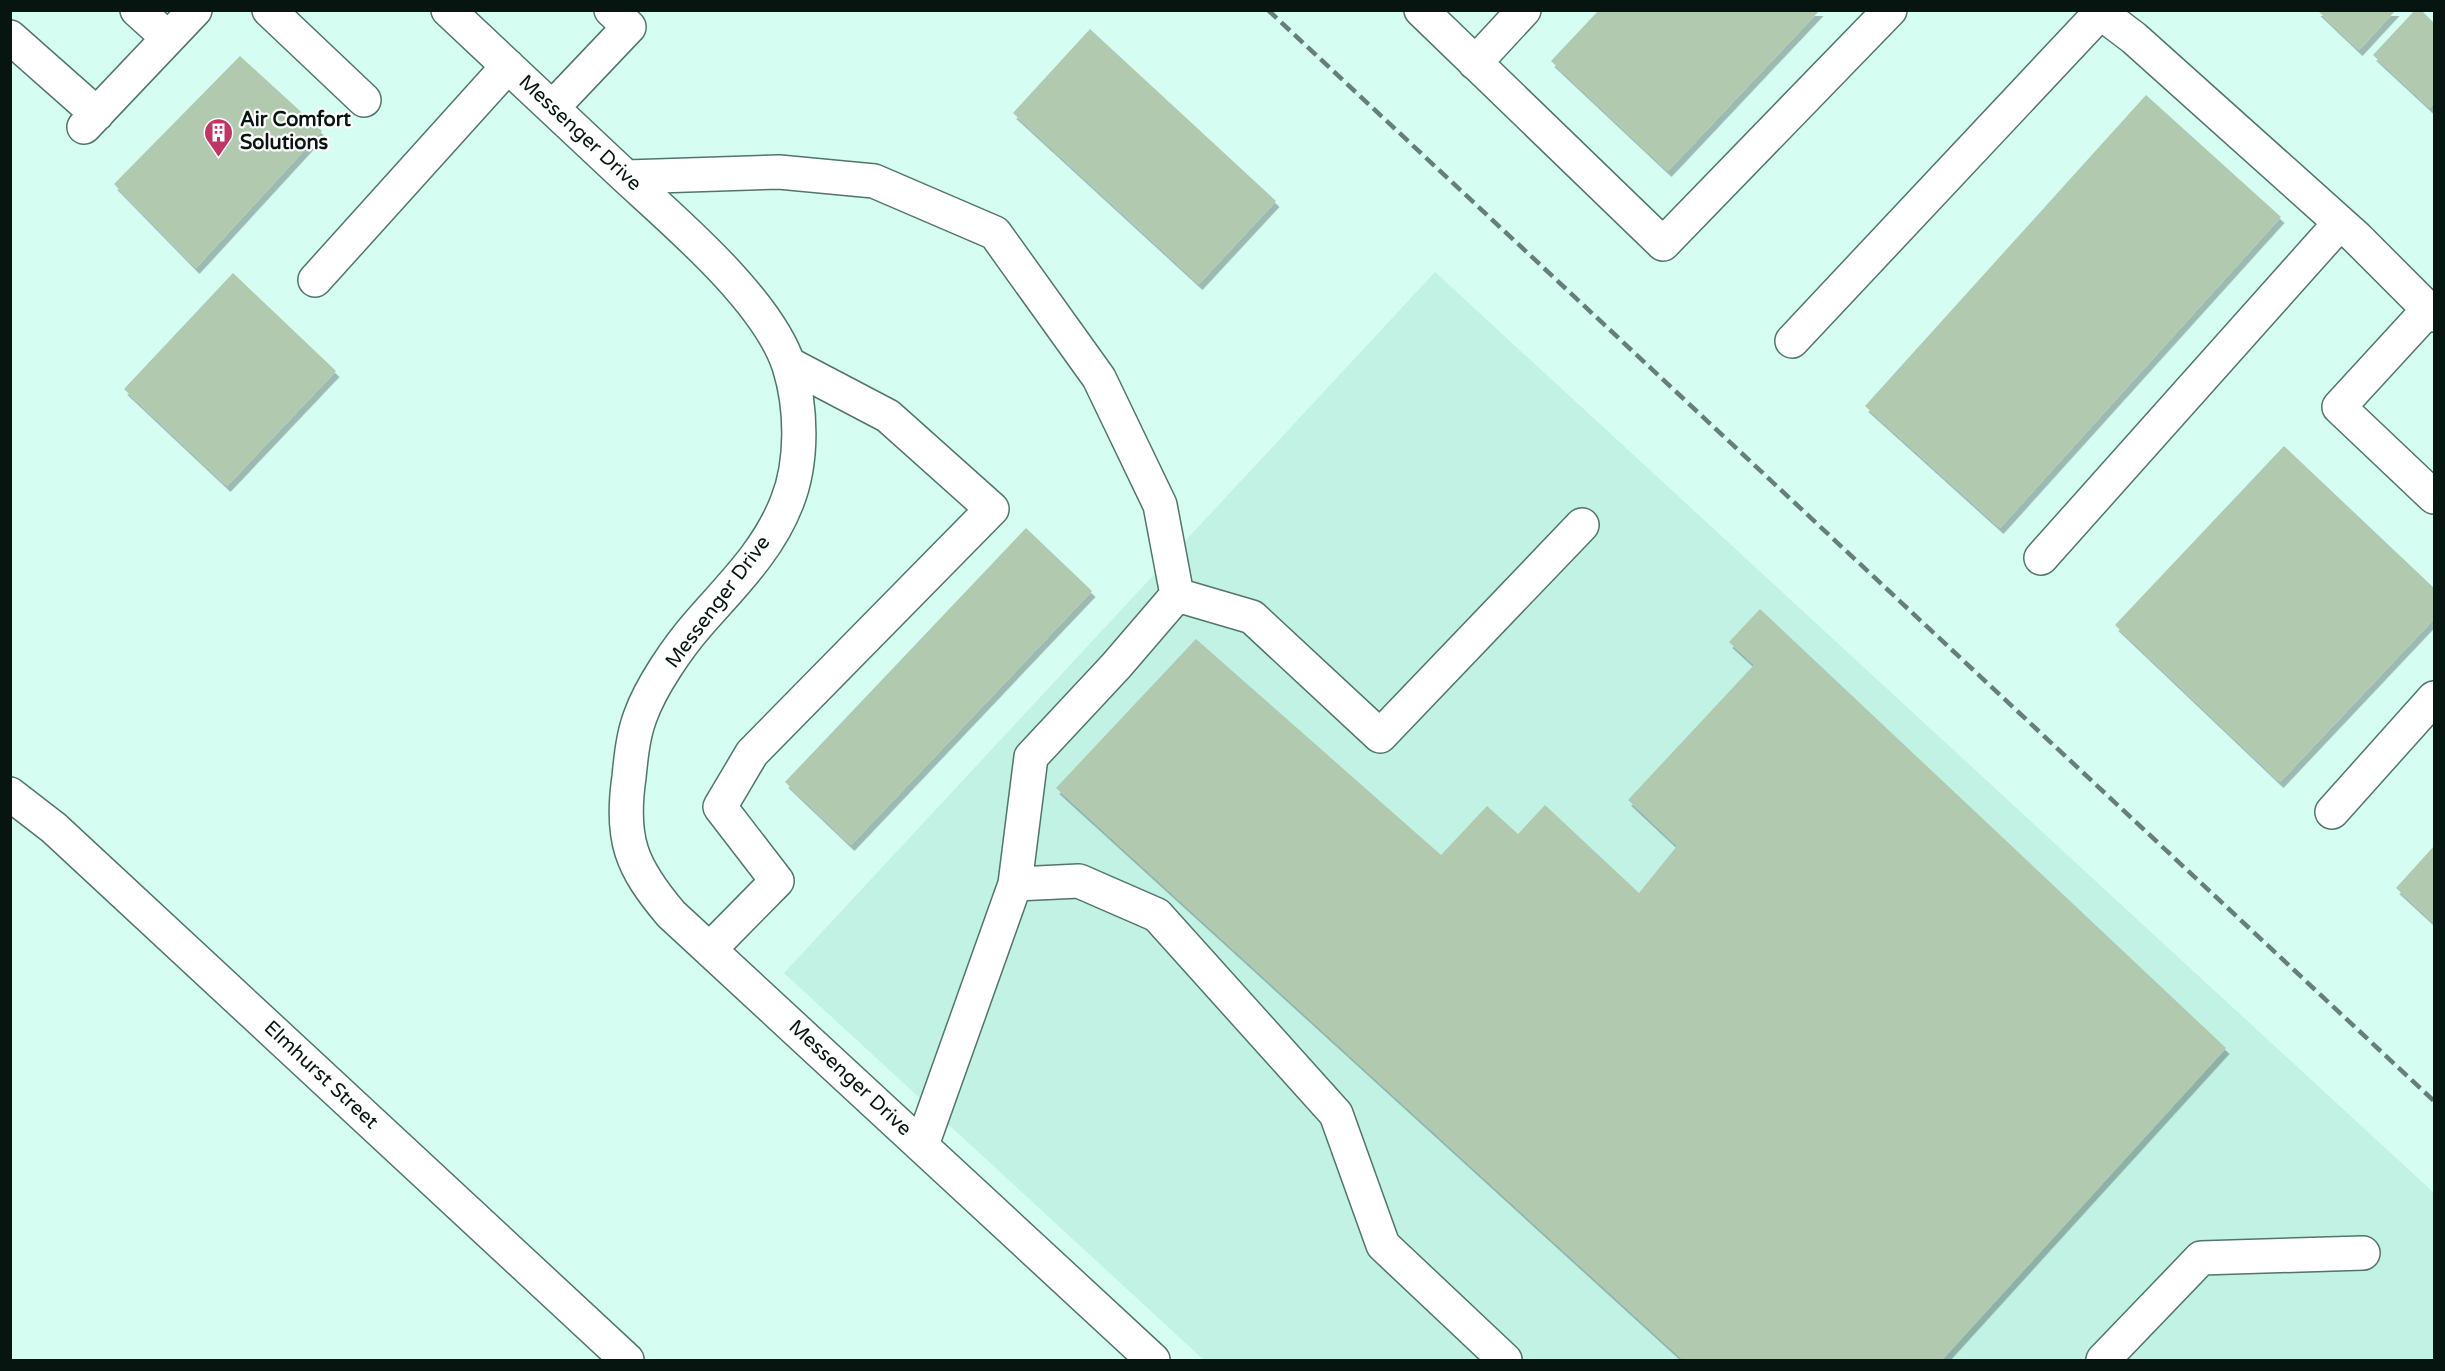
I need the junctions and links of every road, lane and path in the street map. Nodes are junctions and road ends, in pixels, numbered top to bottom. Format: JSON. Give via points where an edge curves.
{"nodes":[{"id":1,"x":138,"y":10,"type":"edge"},
{"id":2,"x":195,"y":10,"type":"edge"},
{"id":3,"x":269,"y":10,"type":"edge"},
{"id":4,"x":448,"y":10,"type":"edge"},
{"id":5,"x":611,"y":10,"type":"edge"},
{"id":6,"x":1421,"y":10,"type":"edge"},
{"id":7,"x":1524,"y":10,"type":"edge"},
{"id":8,"x":1890,"y":10,"type":"edge"},
{"id":9,"x":2098,"y":12,"type":"edge"},
{"id":10,"x":10,"y":37,"type":"edge"},
{"id":11,"x":168,"y":38,"type":"junction"},
{"id":12,"x":1475,"y":63,"type":"junction"},
{"id":13,"x":508,"y":66,"type":"junction"},
{"id":14,"x":364,"y":100,"type":"dead end"},
{"id":15,"x":553,"y":107,"type":"junction"},
{"id":16,"x":627,"y":177,"type":"junction"},
{"id":17,"x":2340,"y":223,"type":"junction"},
{"id":18,"x":315,"y":280,"type":"dead end"},
{"id":19,"x":2432,"y":312,"type":"edge"},
{"id":20,"x":1792,"y":340,"type":"dead end"},
{"id":21,"x":789,"y":364,"type":"junction"},
{"id":22,"x":2434,"y":497,"type":"edge"},
{"id":23,"x":1582,"y":525,"type":"dead end"},
{"id":24,"x":2041,"y":558,"type":"dead end"},
{"id":25,"x":1177,"y":595,"type":"junction"},
{"id":26,"x":2434,"y":698,"type":"edge"},
{"id":27,"x":10,"y":794,"type":"edge"},
{"id":28,"x":2332,"y":812,"type":"dead end"},
{"id":29,"x":1015,"y":884,"type":"junction"},
{"id":30,"x":710,"y":949,"type":"junction"},
{"id":31,"x":922,"y":1145,"type":"junction"},
{"id":32,"x":2363,"y":1253,"type":"dead end"},
{"id":33,"x":627,"y":1360,"type":"edge"},
{"id":34,"x":1153,"y":1360,"type":"edge"},
{"id":35,"x":1505,"y":1360,"type":"edge"},
{"id":36,"x":2103,"y":1360,"type":"edge"}],
"edges":[{"from":1,"to":11,"type":"street"},
{"from":2,"to":11,"type":"street"},
{"from":3,"to":14,"type":"street"},
{"from":4,"to":13,"type":"street","name":"Messenger Drive"},
{"from":5,"to":15,"type":"street","via":[[629,27]]},
{"from":6,"to":12,"type":"street"},
{"from":7,"to":12,"type":"street"},
{"from":8,"to":12,"type":"street","via":[[1663,244]]},
{"from":9,"to":17,"type":"street","via":[[2134,38]]},
{"from":9,"to":20,"type":"street"},
{"from":10,"to":11,"type":"street","via":[[91,120]]},
{"from":13,"to":15,"type":"street","name":"Messenger Drive"},
{"from":13,"to":18,"type":"street"},
{"from":15,"to":16,"type":"street","name":"Messenger Drive"},
{"from":16,"to":21,"type":"street","name":"Messenger Drive","via":[[738,287],[769,326]]},
{"from":16,"to":25,"type":"street","via":[[779,172],[874,181],[995,233],[1099,378],[1160,505]]},
{"from":17,"to":19,"type":"street"},
{"from":17,"to":24,"type":"street"},
{"from":19,"to":22,"type":"street","via":[[2339,408]]},
{"from":21,"to":30,"type":"street","name":"Messenger Drive","via":[[801,435],[788,501],[755,561],[696,625],[655,686],[640,716],[632,752],[626,819],[636,867],[671,914]]},
{"from":21,"to":30,"type":"street","via":[[888,416],[992,509],[752,753],[720,807],[777,881]]},
{"from":23,"to":25,"type":"street","via":[[1380,736],[1252,617]]},
{"from":25,"to":29,"type":"street","via":[[1031,757]]},
{"from":26,"to":28,"type":"street"},
{"from":27,"to":33,"type":"street","name":"Elmhurst Street","via":[[54,828]]},
{"from":29,"to":31,"type":"street"},
{"from":29,"to":35,"type":"street","via":[[1079,881],[1157,915],[1336,1114],[1383,1245]]},
{"from":30,"to":31,"type":"street","name":"Messenger Drive"},
{"from":31,"to":34,"type":"street","name":"Messenger Drive"},
{"from":32,"to":36,"type":"street","via":[[2201,1258]]}]}
